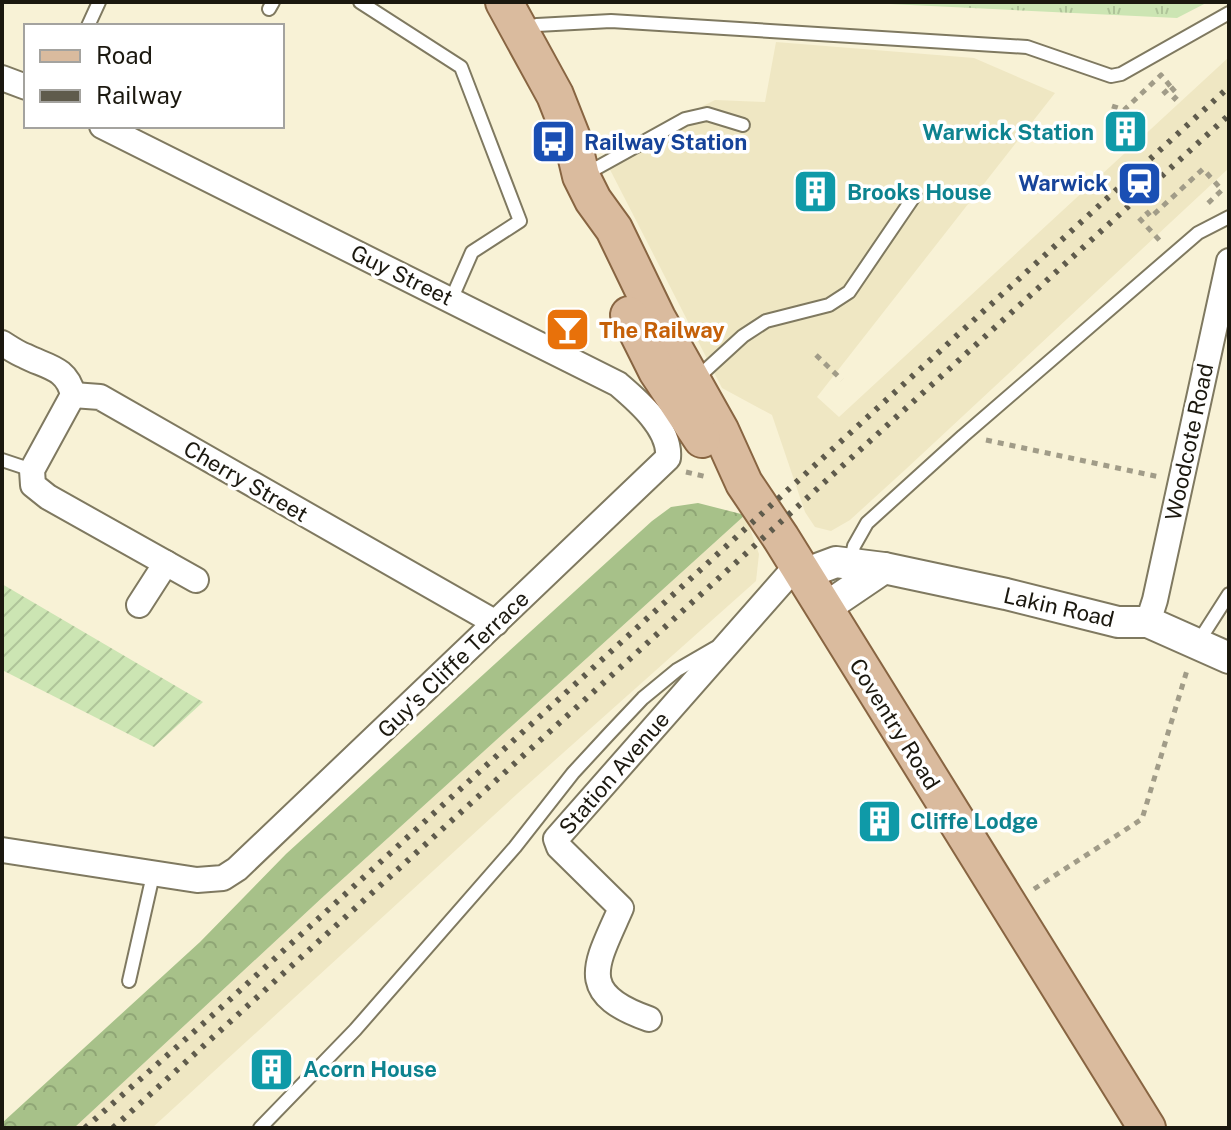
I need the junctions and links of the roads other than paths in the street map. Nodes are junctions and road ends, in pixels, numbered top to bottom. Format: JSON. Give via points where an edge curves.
{"nodes":[{"id":1,"x":99,"y":2,"type":"edge"},
{"id":2,"x":360,"y":2,"type":"edge"},
{"id":3,"x":1229,"y":13,"type":"edge"},
{"id":4,"x":512,"y":16,"type":"edge"},
{"id":5,"x":89,"y":24,"type":"edge"},
{"id":6,"x":2,"y":78,"type":"edge"},
{"id":7,"x":24,"y":86,"type":"edge"},
{"id":8,"x":743,"y":125,"type":"dead end"},
{"id":9,"x":106,"y":128,"type":"edge"},
{"id":10,"x":587,"y":188,"type":"junction"},
{"id":11,"x":915,"y":195,"type":"dead end"},
{"id":12,"x":1229,"y":217,"type":"edge"},
{"id":13,"x":1229,"y":261,"type":"edge"},
{"id":14,"x":451,"y":300,"type":"junction"},
{"id":15,"x":2,"y":343,"type":"edge"},
{"id":16,"x":73,"y":395,"type":"junction"},
{"id":17,"x":689,"y":398,"type":"junction"},
{"id":18,"x":2,"y":460,"type":"edge"},
{"id":19,"x":663,"y":462,"type":"joint"},
{"id":20,"x":32,"y":470,"type":"junction"},
{"id":21,"x":166,"y":563,"type":"junction"},
{"id":22,"x":850,"y":564,"type":"junction"},
{"id":23,"x":884,"y":568,"type":"junction"},
{"id":24,"x":801,"y":569,"type":"junction"},
{"id":25,"x":196,"y":580,"type":"dead end"},
{"id":26,"x":1229,"y":594,"type":"edge"},
{"id":27,"x":139,"y":605,"type":"dead end"},
{"id":28,"x":825,"y":608,"type":"junction"},
{"id":29,"x":1148,"y":622,"type":"junction"},
{"id":30,"x":496,"y":623,"type":"junction"},
{"id":31,"x":731,"y":638,"type":"junction"},
{"id":32,"x":1197,"y":644,"type":"junction"},
{"id":33,"x":1229,"y":658,"type":"edge"},
{"id":34,"x":2,"y":850,"type":"edge"},
{"id":35,"x":153,"y":875,"type":"junction"},
{"id":36,"x":129,"y":981,"type":"dead end"},
{"id":37,"x":649,"y":1019,"type":"dead end"},
{"id":38,"x":1146,"y":1127,"type":"edge"},
{"id":39,"x":260,"y":1128,"type":"edge"}],
"edges":[{"from":1,"to":5,"type":"lane"},
{"from":2,"to":14,"type":"lane","via":[[461,67],[520,221],[472,252]]},
{"from":3,"to":4,"type":"lane","via":[[1111,76],[1027,47],[611,21],[537,25]]},
{"from":4,"to":10,"type":"main road","name":"Coventry Road","via":[[555,95]]},
{"from":6,"to":7,"type":"street"},
{"from":8,"to":10,"type":"lane","via":[[707,114],[685,119]]},
{"from":9,"to":14,"type":"street","name":"Guy Street"},
{"from":10,"to":17,"type":"main road","name":"Coventry Road","via":[[595,238],[657,371]]},
{"from":11,"to":17,"type":"lane","via":[[849,292],[829,305],[766,321],[743,336]]},
{"from":12,"to":22,"type":"lane","via":[[1198,233],[867,523]]},
{"from":13,"to":29,"type":"street","name":"Woodcote Road"},
{"from":14,"to":19,"type":"street","name":"Guy Street","via":[[618,384],[664,436],[669,445]]},
{"from":15,"to":16,"type":"street","via":[[55,367]]},
{"from":16,"to":20,"type":"street"},
{"from":16,"to":30,"type":"street","name":"Cherry Street","via":[[100,397]]},
{"from":17,"to":24,"type":"main road","name":"Coventry Road","via":[[717,458],[744,483]]},
{"from":18,"to":20,"type":"lane"},
{"from":19,"to":30,"type":"street","name":"Guy's Cliffe Terrace"},
{"from":20,"to":21,"type":"street","via":[[39,491]]},
{"from":21,"to":25,"type":"street"},
{"from":21,"to":27,"type":"street"},
{"from":22,"to":23,"type":"street","name":"Lakin Road"},
{"from":22,"to":24,"type":"street","name":"Lakin Road"},
{"from":23,"to":28,"type":"street"},
{"from":23,"to":29,"type":"street","name":"Lakin Road","via":[[1118,622]]},
{"from":24,"to":28,"type":"main road","name":"Coventry Road"},
{"from":24,"to":31,"type":"street","name":"Station Avenue"},
{"from":26,"to":32,"type":"lane"},
{"from":28,"to":38,"type":"main road","name":"Coventry Road"},
{"from":29,"to":32,"type":"street","name":"Lakin Road"},
{"from":30,"to":35,"type":"street","name":"Guy's Cliffe Terrace","via":[[237,869],[212,880]]},
{"from":31,"to":37,"type":"street","name":"Station Avenue","via":[[556,839],[621,908],[597,963],[602,987],[621,1009]]},
{"from":31,"to":39,"type":"lane","via":[[677,670],[626,716],[355,1030]]},
{"from":32,"to":33,"type":"street","name":"Lakin Road"},
{"from":34,"to":35,"type":"street"},
{"from":35,"to":36,"type":"lane"}]}
